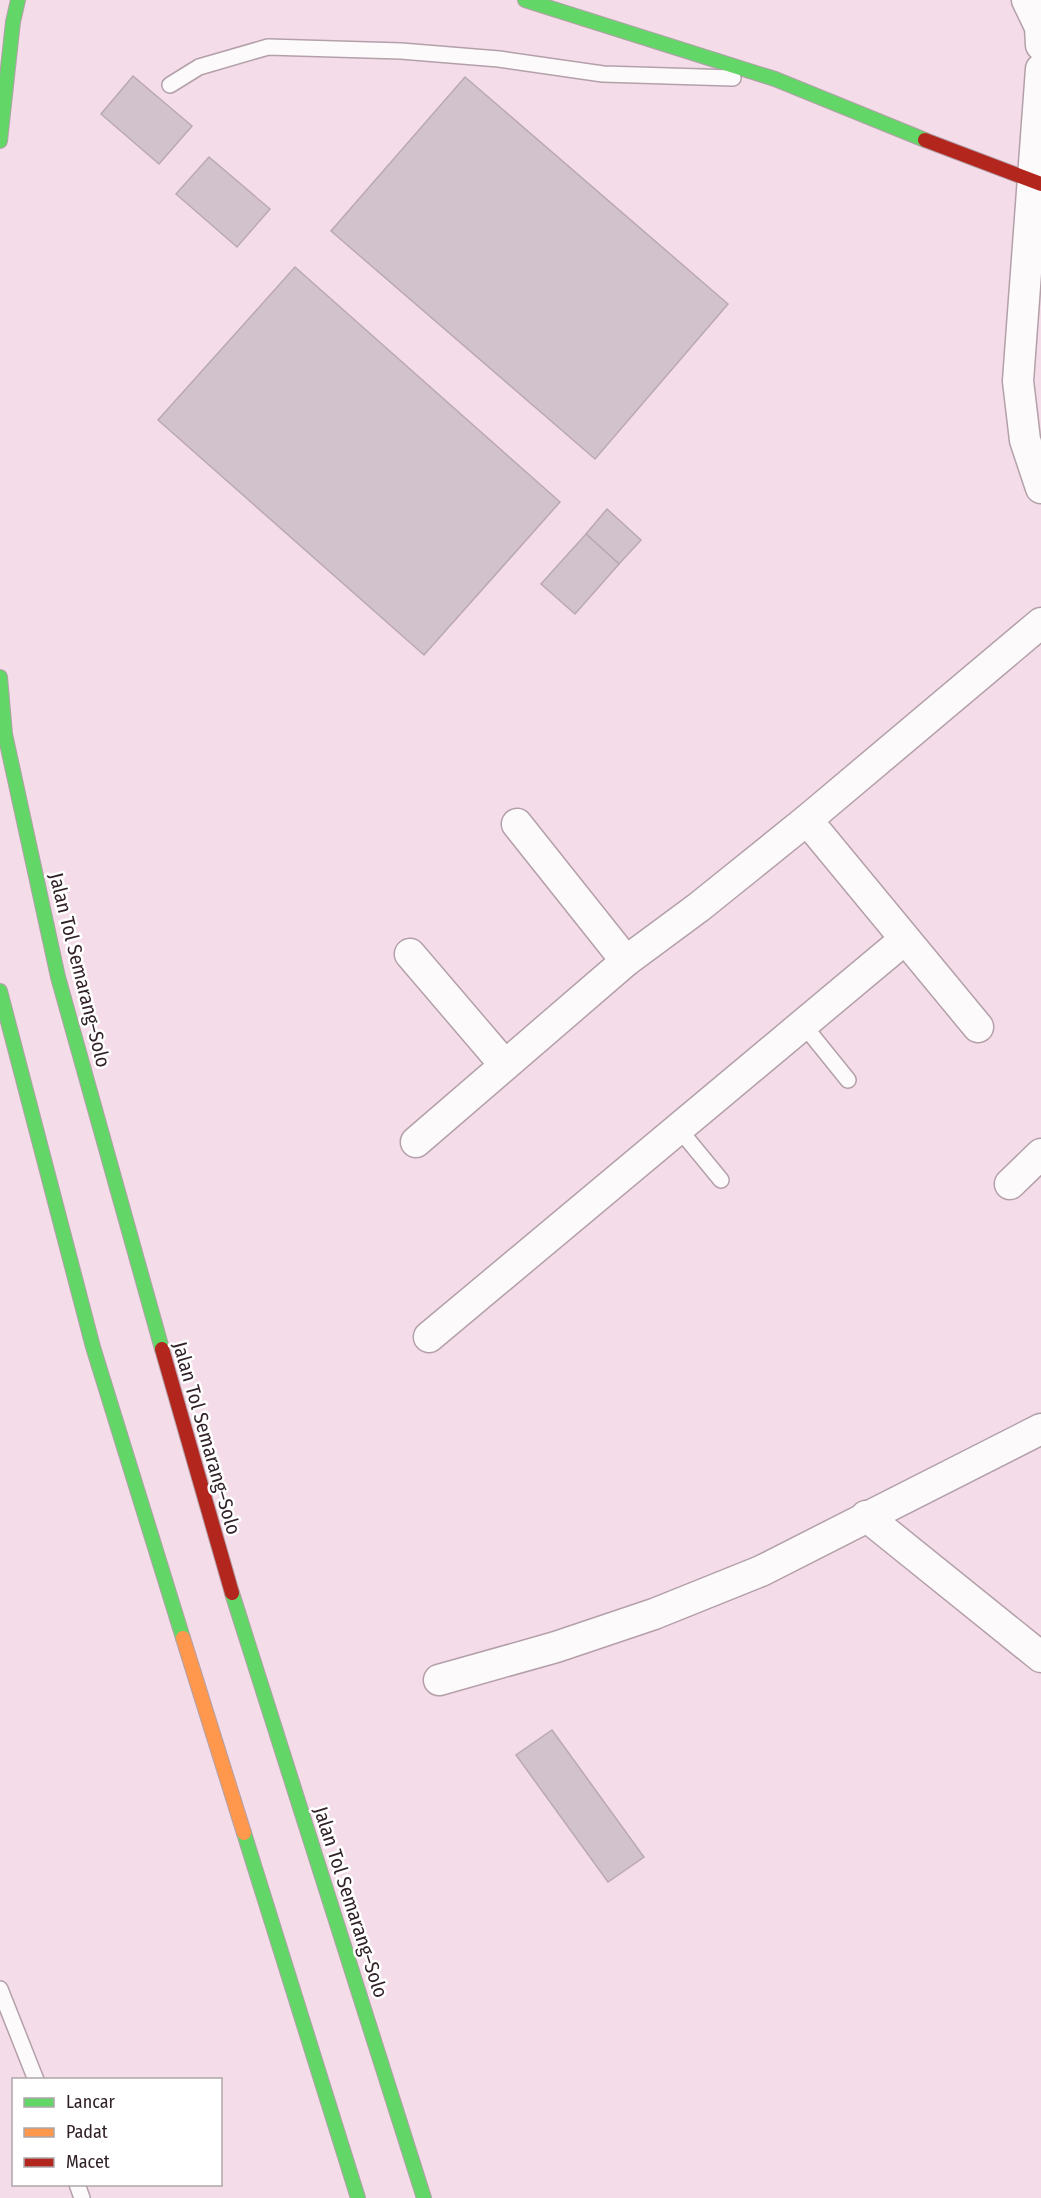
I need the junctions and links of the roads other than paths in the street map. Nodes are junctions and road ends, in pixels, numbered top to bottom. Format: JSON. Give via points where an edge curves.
{"nodes":[{"id":1,"x":18,"y":0,"type":"edge"},
{"id":2,"x":525,"y":0,"type":"edge"},
{"id":3,"x":1027,"y":0,"type":"edge"},
{"id":4,"x":1041,"y":45,"type":"edge"},
{"id":5,"x":1041,"y":69,"type":"edge"},
{"id":6,"x":775,"y":79,"type":"junction"},
{"id":7,"x":170,"y":85,"type":"dead end"},
{"id":8,"x":0,"y":141,"type":"edge"},
{"id":9,"x":1038,"y":182,"type":"edge"},
{"id":10,"x":1041,"y":488,"type":"edge"},
{"id":11,"x":1041,"y":623,"type":"edge"},
{"id":12,"x":0,"y":677,"type":"edge"},
{"id":13,"x":807,"y":820,"type":"junction"},
{"id":14,"x":516,"y":824,"type":"dead end"},
{"id":15,"x":904,"y":940,"type":"junction"},
{"id":16,"x":410,"y":954,"type":"dead end"},
{"id":17,"x":626,"y":962,"type":"junction"},
{"id":18,"x":0,"y":991,"type":"edge"},
{"id":19,"x":802,"y":1023,"type":"junction"},
{"id":20,"x":978,"y":1027,"type":"dead end"},
{"id":21,"x":504,"y":1064,"type":"junction"},
{"id":22,"x":848,"y":1080,"type":"dead end"},
{"id":23,"x":679,"y":1129,"type":"junction"},
{"id":24,"x":416,"y":1142,"type":"dead end"},
{"id":25,"x":1041,"y":1154,"type":"edge"},
{"id":26,"x":721,"y":1180,"type":"dead end"},
{"id":27,"x":1010,"y":1184,"type":"dead end"},
{"id":28,"x":429,"y":1337,"type":"dead end"},
{"id":29,"x":1041,"y":1429,"type":"edge"},
{"id":30,"x":866,"y":1516,"type":"junction"},
{"id":31,"x":1041,"y":1657,"type":"edge"},
{"id":32,"x":439,"y":1680,"type":"dead end"},
{"id":33,"x":0,"y":1989,"type":"edge"},
{"id":34,"x":36,"y":2078,"type":"edge"},
{"id":35,"x":358,"y":2198,"type":"edge"},
{"id":36,"x":424,"y":2198,"type":"edge"}],
"edges":[{"from":1,"to":8,"type":"main road"},
{"from":2,"to":6,"type":"main road"},
{"from":3,"to":4,"type":"street","via":[[1040,27]]},
{"from":5,"to":9,"type":"street"},
{"from":6,"to":7,"type":"lane","via":[[603,74],[499,59],[268,47],[199,67]]},
{"from":6,"to":9,"type":"main road"},
{"from":9,"to":10,"type":"street","via":[[1018,381],[1025,440]]},
{"from":11,"to":13,"type":"street"},
{"from":12,"to":36,"type":"main road","name":"Jalan Tol Semarang–Solo","via":[[5,734],[61,988],[222,1563]]},
{"from":13,"to":15,"type":"street"},
{"from":13,"to":17,"type":"street"},
{"from":14,"to":17,"type":"street"},
{"from":15,"to":19,"type":"street"},
{"from":15,"to":20,"type":"street"},
{"from":16,"to":21,"type":"street"},
{"from":17,"to":21,"type":"street"},
{"from":18,"to":35,"type":"main road","via":[[93,1347]]},
{"from":19,"to":22,"type":"lane"},
{"from":19,"to":23,"type":"street"},
{"from":21,"to":24,"type":"street"},
{"from":23,"to":26,"type":"lane"},
{"from":23,"to":28,"type":"street"},
{"from":25,"to":27,"type":"street"},
{"from":29,"to":30,"type":"street"},
{"from":30,"to":31,"type":"street"},
{"from":30,"to":32,"type":"street","via":[[760,1571],[654,1614]]},
{"from":33,"to":34,"type":"lane"}]}
